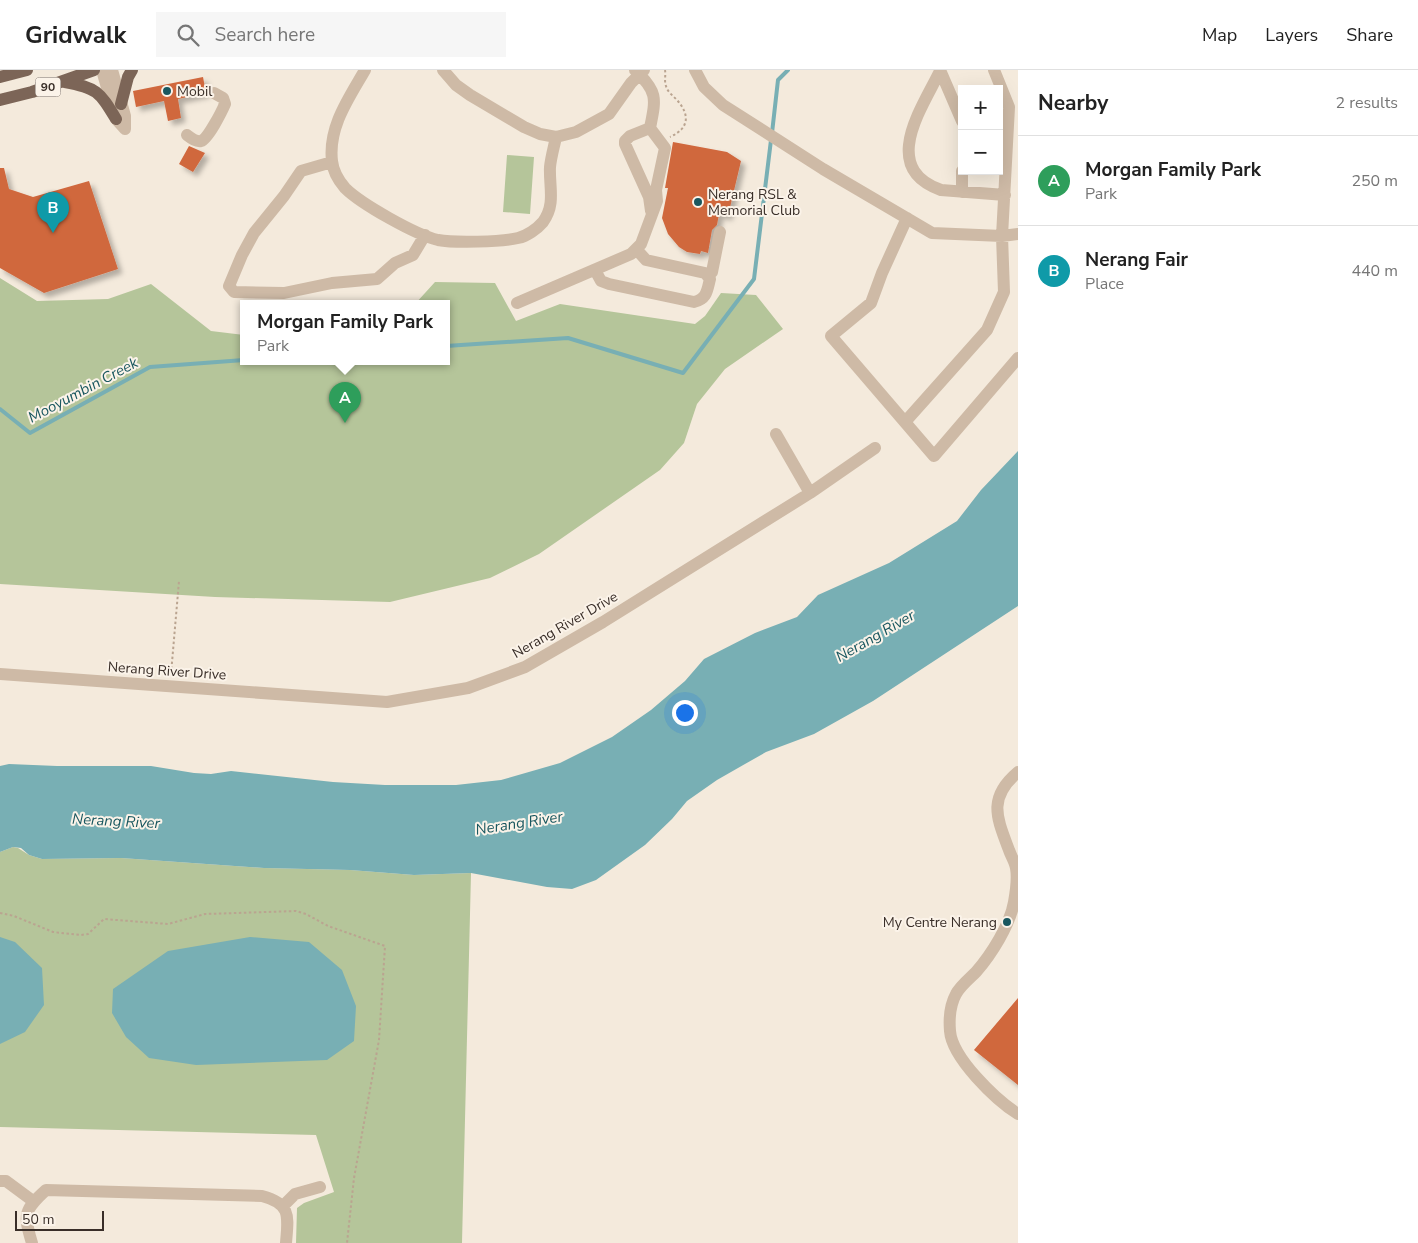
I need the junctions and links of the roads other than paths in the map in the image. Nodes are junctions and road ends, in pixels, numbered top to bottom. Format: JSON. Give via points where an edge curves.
{"nodes":[{"id":1,"x":27,"y":70,"type":"edge"},
{"id":2,"x":94,"y":70,"type":"edge"},
{"id":3,"x":102,"y":70,"type":"edge"},
{"id":4,"x":112,"y":70,"type":"edge"},
{"id":5,"x":132,"y":70,"type":"edge"},
{"id":6,"x":365,"y":70,"type":"edge"},
{"id":7,"x":443,"y":70,"type":"edge"},
{"id":8,"x":695,"y":70,"type":"edge"},
{"id":9,"x":940,"y":70,"type":"edge"},
{"id":10,"x":994,"y":70,"type":"edge"},
{"id":11,"x":638,"y":71,"type":"edge"},
{"id":12,"x":0,"y":77,"type":"edge"},
{"id":13,"x":63,"y":81,"type":"junction"},
{"id":14,"x":214,"y":93,"type":"dead end"},
{"id":15,"x":0,"y":100,"type":"edge"},
{"id":16,"x":121,"y":104,"type":"junction"},
{"id":17,"x":958,"y":112,"type":"edge"},
{"id":18,"x":116,"y":118,"type":"junction"},
{"id":19,"x":650,"y":128,"type":"junction"},
{"id":20,"x":187,"y":135,"type":"dead end"},
{"id":21,"x":556,"y":137,"type":"junction"},
{"id":22,"x":332,"y":162,"type":"junction"},
{"id":23,"x":962,"y":175,"type":"edge"},
{"id":24,"x":659,"y":176,"type":"junction"},
{"id":25,"x":640,"y":179,"type":"junction"},
{"id":26,"x":962,"y":192,"type":"junction"},
{"id":27,"x":1005,"y":195,"type":"junction"},
{"id":28,"x":652,"y":213,"type":"junction"},
{"id":29,"x":908,"y":218,"type":"junction"},
{"id":30,"x":720,"y":232,"type":"dead end"},
{"id":31,"x":1018,"y":234,"type":"edge"},
{"id":32,"x":425,"y":235,"type":"junction"},
{"id":33,"x":1002,"y":236,"type":"junction"},
{"id":34,"x":636,"y":250,"type":"junction"},
{"id":35,"x":595,"y":270,"type":"junction"},
{"id":36,"x":708,"y":276,"type":"junction"},
{"id":37,"x":516,"y":303,"type":"dead end"},
{"id":38,"x":1018,"y":358,"type":"edge"},
{"id":39,"x":905,"y":422,"type":"junction"},
{"id":40,"x":776,"y":434,"type":"dead end"},
{"id":41,"x":875,"y":448,"type":"dead end"},
{"id":42,"x":810,"y":493,"type":"junction"},
{"id":43,"x":0,"y":674,"type":"edge"},
{"id":44,"x":1018,"y":772,"type":"edge"},
{"id":45,"x":1018,"y":1114,"type":"edge"},
{"id":46,"x":0,"y":1180,"type":"edge"},
{"id":47,"x":320,"y":1187,"type":"dead end"},
{"id":48,"x":33,"y":1201,"type":"junction"},
{"id":49,"x":283,"y":1206,"type":"junction"},
{"id":50,"x":32,"y":1243,"type":"edge"},
{"id":51,"x":286,"y":1243,"type":"edge"}],
"edges":[{"from":1,"to":12,"type":"main road","number":"90"},
{"from":2,"to":13,"type":"main road","number":"90"},
{"from":3,"to":18,"type":"street"},
{"from":4,"to":16,"type":"street"},
{"from":5,"to":16,"type":"main road"},
{"from":6,"to":22,"type":"street","via":[[340,114],[332,136]]},
{"from":7,"to":21,"type":"street","via":[[470,95],[524,127]]},
{"from":8,"to":29,"type":"street","via":[[704,87],[728,109]]},
{"from":9,"to":17,"type":"street"},
{"from":9,"to":26,"type":"street","via":[[908,140],[908,155],[912,168],[931,186]]},
{"from":10,"to":27,"type":"street","via":[[1009,107]]},
{"from":11,"to":19,"type":"street","via":[[655,98]]},
{"from":11,"to":21,"type":"street","via":[[609,114],[568,135]]},
{"from":13,"to":15,"type":"main road","number":"90"},
{"from":13,"to":18,"type":"main road","via":[[97,92]]},
{"from":14,"to":20,"type":"street","via":[[223,98],[225,104],[207,136],[198,141]]},
{"from":16,"to":18,"type":"street","via":[[125,129]]},
{"from":19,"to":24,"type":"street","via":[[665,148]]},
{"from":19,"to":25,"type":"street","via":[[625,141]]},
{"from":21,"to":32,"type":"street","via":[[550,168],[552,203],[534,230],[518,238],[502,240],[450,242]]},
{"from":22,"to":32,"type":"street","via":[[344,187],[354,195]]},
{"from":22,"to":32,"type":"street","via":[[301,171],[254,233],[229,286],[234,292],[284,293],[332,283],[376,279],[395,263],[413,256]]},
{"from":23,"to":26,"type":"street"},
{"from":24,"to":25,"type":"street"},
{"from":24,"to":28,"type":"street","via":[[657,201]]},
{"from":25,"to":28,"type":"street"},
{"from":26,"to":27,"type":"street"},
{"from":27,"to":33,"type":"street"},
{"from":28,"to":34,"type":"street"},
{"from":29,"to":33,"type":"street","via":[[932,233]]},
{"from":29,"to":39,"type":"street","via":[[870,303],[831,336]]},
{"from":30,"to":36,"type":"street","via":[[712,272]]},
{"from":31,"to":33,"type":"street"},
{"from":33,"to":39,"type":"street","via":[[1004,292],[987,330]]},
{"from":34,"to":35,"type":"street"},
{"from":34,"to":36,"type":"street","via":[[646,260],[700,271]]},
{"from":35,"to":36,"type":"street","via":[[605,283],[694,302],[707,294]]},
{"from":35,"to":37,"type":"street"},
{"from":38,"to":39,"type":"street","via":[[934,456]]},
{"from":40,"to":42,"type":"street"},
{"from":41,"to":42,"type":"street","name":"Nerang River Drive"},
{"from":42,"to":43,"type":"street","name":"Nerang River Drive","via":[[525,667],[468,688],[387,702]]},
{"from":44,"to":45,"type":"street","via":[[1005,785],[997,801],[997,816],[1016,868],[1013,905],[992,950],[956,993],[950,1014],[950,1033],[957,1050],[985,1087]]},
{"from":46,"to":48,"type":"street"},
{"from":47,"to":49,"type":"street","via":[[295,1194]]},
{"from":48,"to":49,"type":"street","via":[[46,1190],[262,1196]]},
{"from":48,"to":50,"type":"street","via":[[26,1212]]},
{"from":49,"to":51,"type":"street","via":[[288,1223]]}]}
